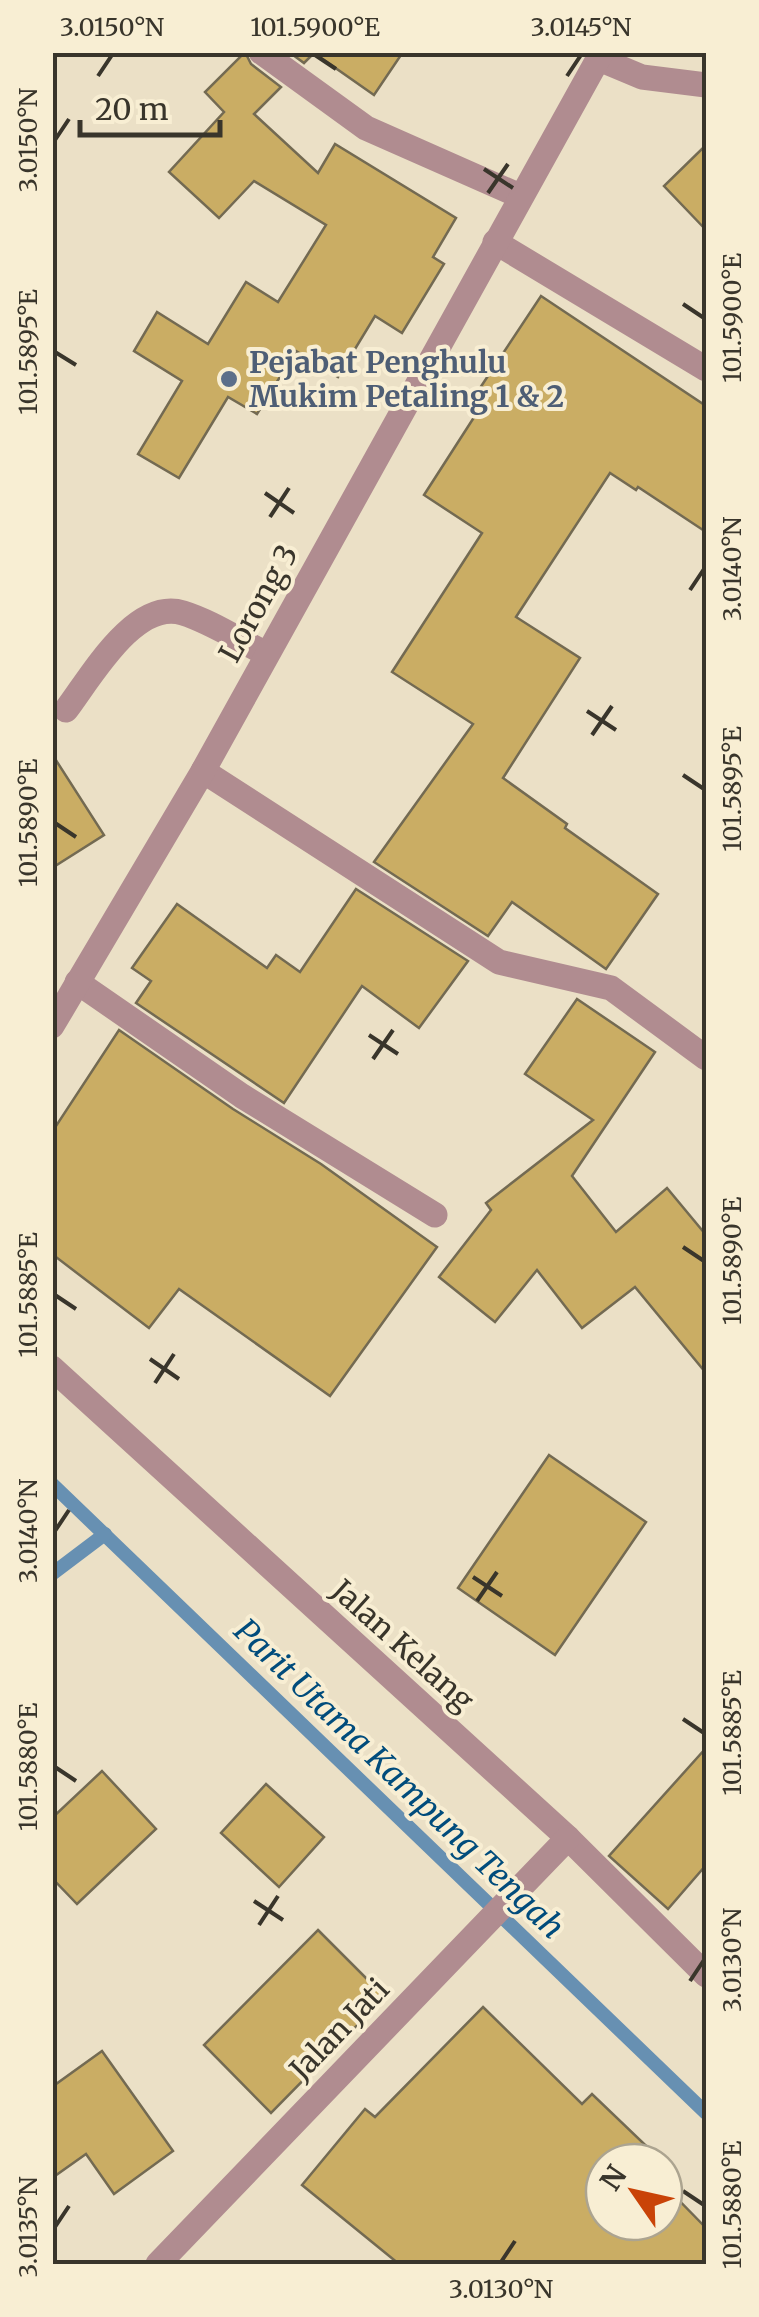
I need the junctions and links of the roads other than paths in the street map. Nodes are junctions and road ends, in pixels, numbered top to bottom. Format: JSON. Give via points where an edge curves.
{"nodes":[{"id":1,"x":260,"y":52,"type":"edge"},
{"id":2,"x":600,"y":56,"type":"edge"},
{"id":3,"x":706,"y":85,"type":"edge"},
{"id":4,"x":520,"y":196,"type":"junction"},
{"id":5,"x":494,"y":242,"type":"junction"},
{"id":6,"x":706,"y":369,"type":"edge"},
{"id":7,"x":267,"y":654,"type":"junction"},
{"id":8,"x":66,"y":710,"type":"dead end"},
{"id":9,"x":203,"y":771,"type":"junction"},
{"id":10,"x":78,"y":982,"type":"junction"},
{"id":11,"x":52,"y":1026,"type":"edge"},
{"id":12,"x":706,"y":1058,"type":"edge"},
{"id":13,"x":435,"y":1216,"type":"dead end"},
{"id":14,"x":52,"y":1368,"type":"edge"},
{"id":15,"x":568,"y":1838,"type":"junction"},
{"id":16,"x":706,"y":1975,"type":"edge"},
{"id":17,"x":158,"y":2264,"type":"edge"}],
"edges":[{"from":1,"to":4,"type":"street","via":[[366,128]]},
{"from":2,"to":3,"type":"street","via":[[642,76]]},
{"from":2,"to":4,"type":"street","name":"Lorong 3"},
{"from":4,"to":5,"type":"street","name":"Lorong 3"},
{"from":5,"to":6,"type":"street"},
{"from":5,"to":7,"type":"street","name":"Lorong 3"},
{"from":7,"to":8,"type":"street","via":[[184,613],[152,613],[122,637]]},
{"from":7,"to":9,"type":"street","name":"Lorong 3"},
{"from":9,"to":10,"type":"street","name":"Lorong 3"},
{"from":9,"to":12,"type":"street","via":[[499,962],[611,988]]},
{"from":10,"to":11,"type":"street","name":"Lorong 3"},
{"from":10,"to":13,"type":"street","via":[[242,1096]]},
{"from":14,"to":15,"type":"street","name":"Jalan Kelang"},
{"from":15,"to":16,"type":"street","name":"Jalan Kelang"},
{"from":15,"to":17,"type":"street","name":"Jalan Jati"}]}
